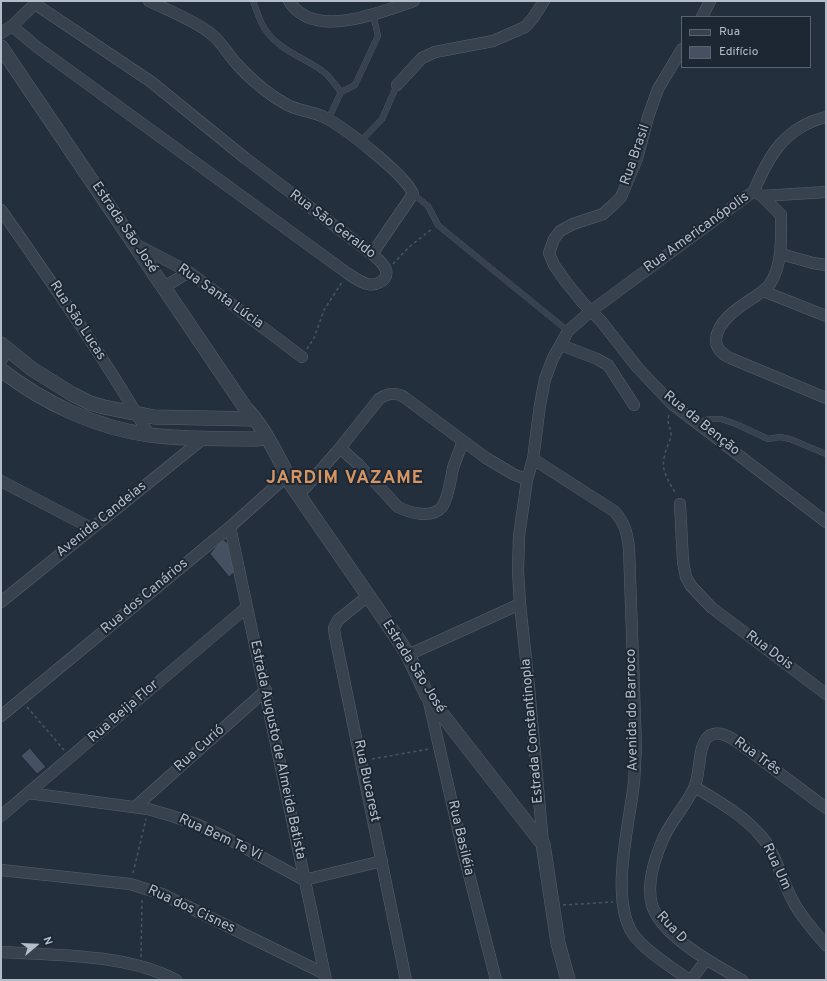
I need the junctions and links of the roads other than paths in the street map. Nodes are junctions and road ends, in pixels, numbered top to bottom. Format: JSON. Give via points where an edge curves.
{"nodes":[{"id":1,"x":149,"y":1,"type":"edge"},
{"id":2,"x":253,"y":1,"type":"edge"},
{"id":3,"x":290,"y":1,"type":"edge"},
{"id":4,"x":414,"y":1,"type":"edge"},
{"id":5,"x":544,"y":1,"type":"edge"},
{"id":6,"x":710,"y":1,"type":"edge"},
{"id":7,"x":37,"y":2,"type":"edge"},
{"id":8,"x":373,"y":14,"type":"junction"},
{"id":9,"x":702,"y":16,"type":"edge"},
{"id":10,"x":12,"y":26,"type":"junction"},
{"id":11,"x":1,"y":33,"type":"edge"},
{"id":12,"x":1,"y":47,"type":"edge"},
{"id":13,"x":681,"y":51,"type":"edge"},
{"id":14,"x":397,"y":85,"type":"joint"},
{"id":15,"x":341,"y":92,"type":"junction"},
{"id":16,"x":826,"y":116,"type":"edge"},
{"id":17,"x":328,"y":120,"type":"junction"},
{"id":18,"x":359,"y":142,"type":"junction"},
{"id":19,"x":826,"y":192,"type":"edge"},
{"id":20,"x":413,"y":194,"type":"junction"},
{"id":21,"x":758,"y":194,"type":"junction"},
{"id":22,"x":1,"y":210,"type":"edge"},
{"id":23,"x":135,"y":244,"type":"junction"},
{"id":24,"x":372,"y":254,"type":"junction"},
{"id":25,"x":781,"y":254,"type":"junction"},
{"id":26,"x":826,"y":265,"type":"edge"},
{"id":27,"x":189,"y":272,"type":"junction"},
{"id":28,"x":164,"y":287,"type":"junction"},
{"id":29,"x":763,"y":291,"type":"junction"},
{"id":30,"x":591,"y":311,"type":"junction"},
{"id":31,"x":826,"y":316,"type":"edge"},
{"id":32,"x":573,"y":326,"type":"junction"},
{"id":33,"x":561,"y":345,"type":"junction"},
{"id":34,"x":4,"y":351,"type":"edge"},
{"id":35,"x":302,"y":356,"type":"road end"},
{"id":36,"x":1,"y":370,"type":"edge"},
{"id":37,"x":826,"y":398,"type":"edge"},
{"id":38,"x":634,"y":405,"type":"dead end"},
{"id":39,"x":137,"y":414,"type":"junction"},
{"id":40,"x":249,"y":416,"type":"junction"},
{"id":41,"x":696,"y":423,"type":"junction"},
{"id":42,"x":149,"y":435,"type":"junction"},
{"id":43,"x":204,"y":438,"type":"junction"},
{"id":44,"x":261,"y":438,"type":"junction"},
{"id":45,"x":463,"y":441,"type":"junction"},
{"id":46,"x":340,"y":448,"type":"junction"},
{"id":47,"x":826,"y":454,"type":"edge"},
{"id":48,"x":533,"y":459,"type":"junction"},
{"id":49,"x":527,"y":480,"type":"junction"},
{"id":50,"x":1,"y":481,"type":"edge"},
{"id":51,"x":290,"y":483,"type":"junction"},
{"id":52,"x":680,"y":504,"type":"road end"},
{"id":53,"x":826,"y":522,"type":"edge"},
{"id":54,"x":230,"y":527,"type":"junction"},
{"id":55,"x":91,"y":528,"type":"junction"},
{"id":56,"x":368,"y":596,"type":"junction"},
{"id":57,"x":1,"y":602,"type":"edge"},
{"id":58,"x":520,"y":604,"type":"junction"},
{"id":59,"x":247,"y":607,"type":"junction"},
{"id":60,"x":408,"y":654,"type":"junction"},
{"id":61,"x":266,"y":690,"type":"junction"},
{"id":62,"x":826,"y":694,"type":"edge"},
{"id":63,"x":428,"y":695,"type":"junction"},
{"id":64,"x":1,"y":716,"type":"edge"},
{"id":65,"x":695,"y":787,"type":"junction"},
{"id":66,"x":28,"y":793,"type":"junction"},
{"id":67,"x":135,"y":807,"type":"junction"},
{"id":68,"x":826,"y":808,"type":"edge"},
{"id":69,"x":1,"y":816,"type":"edge"},
{"id":70,"x":543,"y":844,"type":"junction"},
{"id":71,"x":382,"y":861,"type":"junction"},
{"id":72,"x":1,"y":870,"type":"edge"},
{"id":73,"x":304,"y":880,"type":"junction"},
{"id":74,"x":826,"y":945,"type":"edge"},
{"id":75,"x":1,"y":952,"type":"edge"},
{"id":76,"x":706,"y":960,"type":"junction"},
{"id":77,"x":326,"y":977,"type":"edge"},
{"id":78,"x":176,"y":980,"type":"edge"},
{"id":79,"x":406,"y":980,"type":"edge"},
{"id":80,"x":496,"y":980,"type":"edge"},
{"id":81,"x":568,"y":980,"type":"edge"},
{"id":82,"x":690,"y":980,"type":"edge"},
{"id":83,"x":742,"y":980,"type":"edge"}],
"edges":[{"from":1,"to":17,"type":"street","via":[[211,33],[244,73],[285,104]]},
{"from":2,"to":15,"type":"lane","via":[[266,31],[273,39],[284,49],[327,74]]},
{"from":3,"to":8,"type":"street","via":[[293,7],[316,20],[346,21]]},
{"from":4,"to":8,"type":"street"},
{"from":5,"to":14,"type":"street","via":[[525,27],[493,41],[435,52],[422,58]]},
{"from":6,"to":9,"type":"street"},
{"from":7,"to":10,"type":"street"},
{"from":7,"to":24,"type":"street","name":"Rua São Geraldo","via":[[150,81],[245,158]]},
{"from":8,"to":15,"type":"lane","via":[[378,36],[355,85]]},
{"from":10,"to":11,"type":"street"},
{"from":10,"to":24,"type":"street","name":"Rua São Geraldo","via":[[347,274],[366,284],[379,283],[386,277],[387,271]]},
{"from":12,"to":23,"type":"street","name":"Estrada São José"},
{"from":13,"to":30,"type":"street","name":"Rua Brasil","via":[[658,89],[637,159],[621,197],[603,214],[560,231],[549,253],[554,265],[574,293]]},
{"from":14,"to":18,"type":"lane","via":[[382,119]]},
{"from":15,"to":17,"type":"lane"},
{"from":16,"to":21,"type":"street","name":"Rua Americanópolis","via":[[802,125],[785,138],[765,166]]},
{"from":17,"to":18,"type":"street"},
{"from":18,"to":20,"type":"street","via":[[406,182]]},
{"from":19,"to":21,"type":"street"},
{"from":20,"to":24,"type":"street"},
{"from":20,"to":32,"type":"lane","via":[[428,206],[438,225]]},
{"from":21,"to":25,"type":"street","via":[[781,215]]},
{"from":21,"to":30,"type":"street","name":"Rua Americanópolis"},
{"from":22,"to":39,"type":"street","name":"Rua São Lucas","via":[[59,293]]},
{"from":23,"to":27,"type":"street","name":"Rua Santa Lúcia"},
{"from":23,"to":28,"type":"street","name":"Estrada São José"},
{"from":25,"to":26,"type":"street"},
{"from":25,"to":29,"type":"street","via":[[773,279]]},
{"from":27,"to":28,"type":"street"},
{"from":27,"to":35,"type":"street","name":"Rua Santa Lúcia"},
{"from":28,"to":40,"type":"street","name":"Estrada São José"},
{"from":29,"to":31,"type":"street"},
{"from":29,"to":37,"type":"street","via":[[728,317],[719,328],[716,334],[717,348],[730,358]]},
{"from":30,"to":32,"type":"street"},
{"from":30,"to":41,"type":"street","name":"Rua da Benção","via":[[637,367],[672,404]]},
{"from":32,"to":33,"type":"street"},
{"from":33,"to":38,"type":"street","via":[[608,365]]},
{"from":33,"to":48,"type":"street","via":[[552,358],[545,379]]},
{"from":34,"to":39,"type":"street","via":[[90,403]]},
{"from":36,"to":42,"type":"street","via":[[24,388],[60,407],[103,424]]},
{"from":39,"to":40,"type":"street","via":[[172,418]]},
{"from":39,"to":42,"type":"street","name":"Rua São Lucas"},
{"from":40,"to":44,"type":"street","name":"Estrada São José"},
{"from":41,"to":47,"type":"lane","via":[[721,419],[768,439],[790,438]]},
{"from":41,"to":53,"type":"street","name":"Rua da Benção"},
{"from":42,"to":43,"type":"street"},
{"from":43,"to":44,"type":"street"},
{"from":43,"to":55,"type":"street","name":"Avenida Candeias"},
{"from":44,"to":51,"type":"street","name":"Estrada São José"},
{"from":45,"to":46,"type":"street","name":"Rua dos Canários","via":[[398,394],[388,394],[379,399]]},
{"from":45,"to":46,"type":"street","via":[[443,506],[437,511],[420,514],[398,507]]},
{"from":45,"to":49,"type":"street","via":[[513,474]]},
{"from":46,"to":51,"type":"street","name":"Rua dos Canários"},
{"from":48,"to":49,"type":"street"},
{"from":48,"to":82,"type":"street","name":"Avenida do Barroco","via":[[614,511],[622,520],[627,534],[630,556],[636,748],[623,858],[623,902],[628,924],[638,940]]},
{"from":49,"to":58,"type":"street","name":"Estrada Constantinopla","via":[[519,536]]},
{"from":50,"to":55,"type":"street"},
{"from":51,"to":54,"type":"street","name":"Rua dos Canários"},
{"from":51,"to":56,"type":"street","name":"Estrada São José"},
{"from":52,"to":62,"type":"street","name":"Rua Dois","via":[[683,562],[691,586],[712,608]]},
{"from":54,"to":59,"type":"street","name":"Estrada Augusto de Almeida Batista"},
{"from":54,"to":64,"type":"street","name":"Rua dos Canários"},
{"from":55,"to":57,"type":"street","name":"Avenida Candeias"},
{"from":56,"to":60,"type":"street","name":"Estrada São José"},
{"from":56,"to":71,"type":"street","name":"Rua Bucarest","via":[[343,615],[334,628]]},
{"from":58,"to":60,"type":"street"},
{"from":58,"to":70,"type":"street","name":"Estrada Constantinopla"},
{"from":59,"to":61,"type":"street","name":"Estrada Augusto de Almeida Batista"},
{"from":59,"to":66,"type":"street","name":"Rua Beija Flor"},
{"from":60,"to":63,"type":"street","name":"Estrada São José"},
{"from":61,"to":67,"type":"street","name":"Rua Curió"},
{"from":61,"to":73,"type":"street","name":"Estrada Augusto de Almeida Batista"},
{"from":63,"to":70,"type":"street","name":"Estrada São José"},
{"from":63,"to":80,"type":"street","name":"Rua Basiléia","via":[[463,851]]},
{"from":65,"to":68,"type":"street","name":"Rua Três","via":[[704,743],[707,737],[720,733],[739,743]]},
{"from":65,"to":74,"type":"street","name":"Rua Um","via":[[726,806],[762,837],[776,860],[796,906]]},
{"from":65,"to":76,"type":"street","name":"Rua D","via":[[664,837],[655,859],[650,889],[652,906],[658,917],[683,943]]},
{"from":66,"to":67,"type":"street","name":"Rua Bem Te Vi"},
{"from":66,"to":69,"type":"street","name":"Rua Beija Flor"},
{"from":67,"to":73,"type":"street","name":"Rua Bem Te Vi","via":[[196,824]]},
{"from":70,"to":81,"type":"street","name":"Estrada Constantinopla","via":[[551,906]]},
{"from":71,"to":73,"type":"street"},
{"from":71,"to":79,"type":"street","name":"Rua Bucarest"},
{"from":72,"to":77,"type":"street","name":"Rua dos Cisnes","via":[[142,887],[162,894]]},
{"from":73,"to":77,"type":"street","name":"Estrada Augusto de Almeida Batista"},
{"from":75,"to":78,"type":"street","via":[[118,961],[141,966]]},
{"from":76,"to":82,"type":"street"},
{"from":76,"to":83,"type":"street","name":"Rua D"}]}
